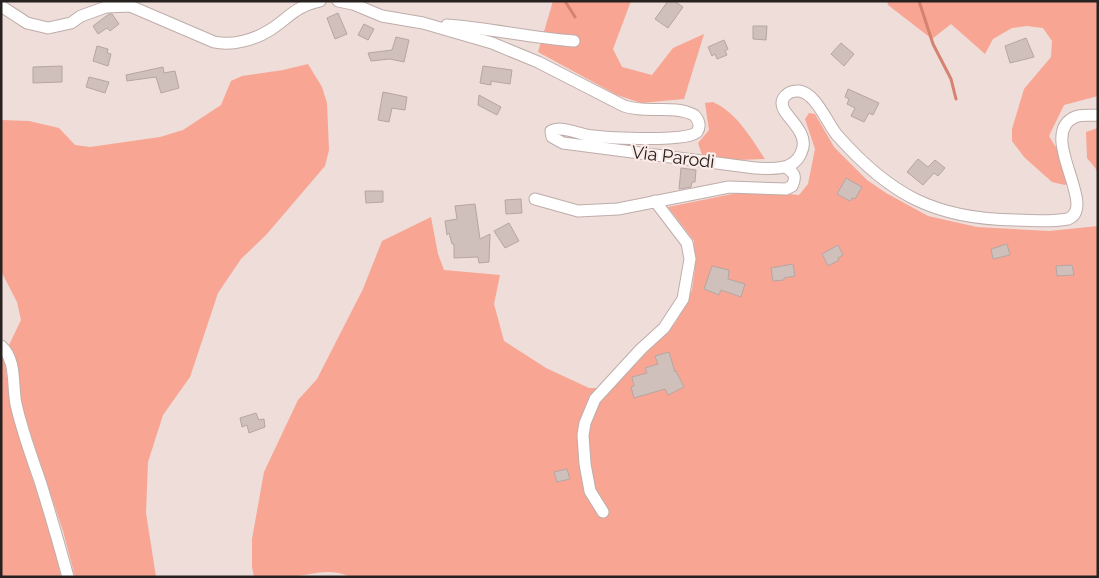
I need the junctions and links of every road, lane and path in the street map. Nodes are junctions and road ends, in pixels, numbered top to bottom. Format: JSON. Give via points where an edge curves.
{"nodes":[{"id":1,"x":320,"y":1,"type":"edge"},
{"id":2,"x":338,"y":1,"type":"edge"},
{"id":3,"x":353,"y":3,"type":"edge"},
{"id":4,"x":1,"y":6,"type":"edge"},
{"id":5,"x":423,"y":23,"type":"junction"},
{"id":6,"x":574,"y":41,"type":"dead end"},
{"id":7,"x":1098,"y":115,"type":"edge"},
{"id":8,"x":786,"y":167,"type":"junction"},
{"id":9,"x":535,"y":199,"type":"dead end"},
{"id":10,"x":655,"y":201,"type":"junction"},
{"id":11,"x":1,"y":346,"type":"edge"},
{"id":12,"x":603,"y":512,"type":"dead end"},
{"id":13,"x":68,"y":577,"type":"edge"}],
"edges":[{"from":1,"to":4,"type":"street","via":[[296,10],[257,37],[225,44],[130,6],[106,7],[71,23],[48,28],[27,23]]},
{"from":2,"to":3,"type":"street","name":"Via Parodi"},
{"from":3,"to":5,"type":"street","name":"Via Parodi","via":[[382,16]]},
{"from":5,"to":6,"type":"street","via":[[470,26]]},
{"from":5,"to":8,"type":"street","name":"Via Parodi","via":[[515,52],[631,108],[691,113],[699,125],[691,137],[592,136],[558,129],[551,131],[551,135],[560,142],[755,168]]},
{"from":7,"to":8,"type":"street","via":[[1075,117],[1065,130],[1066,142],[1087,195],[1086,207],[1080,215],[1059,220],[983,220],[915,200],[867,166],[836,134],[810,95],[801,91],[790,92],[782,101],[783,108],[801,133],[803,145],[798,159]]},
{"from":8,"to":10,"type":"street","via":[[794,173],[795,180],[786,189],[729,186]]},
{"from":9,"to":10,"type":"street","via":[[578,211]]},
{"from":10,"to":12,"type":"street","via":[[687,243],[690,259],[682,298],[664,328],[595,399],[585,423],[586,473],[590,491]]},
{"from":11,"to":13,"type":"street","via":[[12,364],[20,423]]}]}
